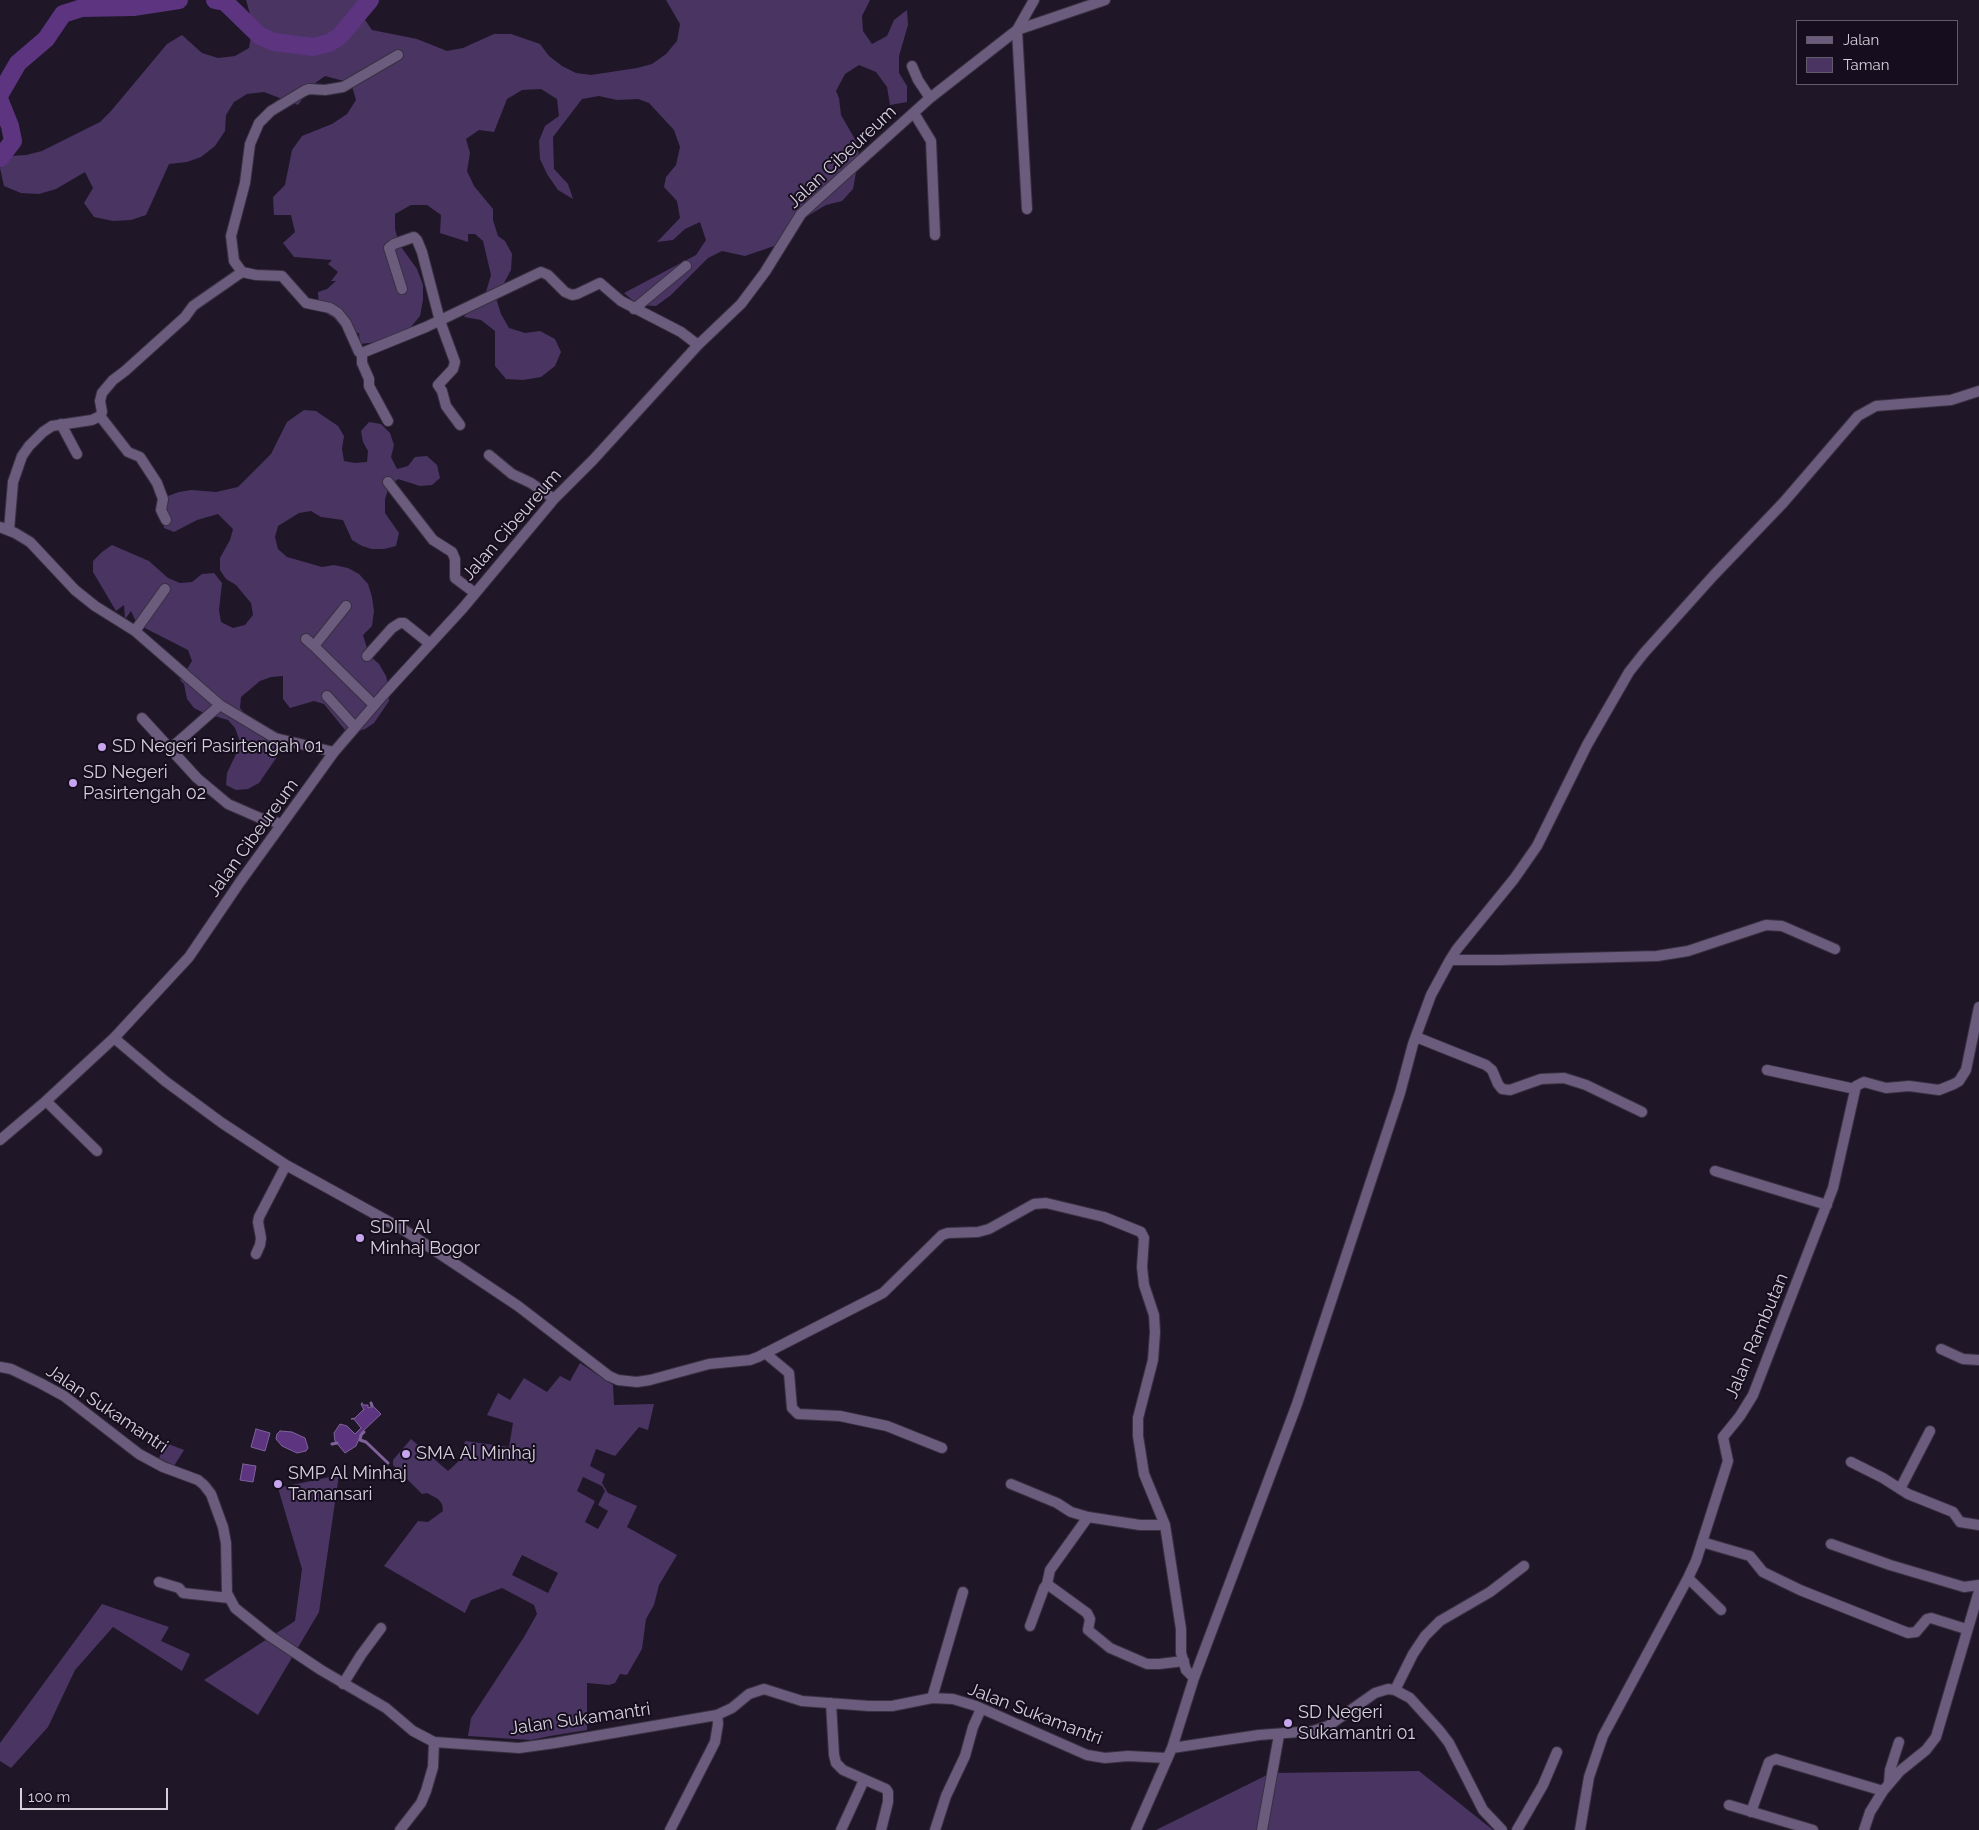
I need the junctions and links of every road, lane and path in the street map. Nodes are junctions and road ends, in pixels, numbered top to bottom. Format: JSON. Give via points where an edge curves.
{"nodes":[{"id":1,"x":1034,"y":0,"type":"edge"},
{"id":2,"x":1104,"y":0,"type":"edge"},
{"id":3,"x":1017,"y":30,"type":"junction"},
{"id":4,"x":398,"y":55,"type":"dead end"},
{"id":5,"x":912,"y":66,"type":"dead end"},
{"id":6,"x":930,"y":98,"type":"junction"},
{"id":7,"x":914,"y":112,"type":"junction"},
{"id":8,"x":1027,"y":209,"type":"dead end"},
{"id":9,"x":935,"y":236,"type":"dead end"},
{"id":10,"x":686,"y":266,"type":"dead end"},
{"id":11,"x":242,"y":272,"type":"junction"},
{"id":12,"x":402,"y":289,"type":"dead end"},
{"id":13,"x":634,"y":309,"type":"junction"},
{"id":14,"x":440,"y":320,"type":"junction"},
{"id":15,"x":698,"y":344,"type":"junction"},
{"id":16,"x":362,"y":353,"type":"junction"},
{"id":17,"x":1979,"y":391,"type":"edge"},
{"id":18,"x":100,"y":416,"type":"junction"},
{"id":19,"x":388,"y":421,"type":"dead end"},
{"id":20,"x":61,"y":424,"type":"junction"},
{"id":21,"x":460,"y":425,"type":"dead end"},
{"id":22,"x":78,"y":454,"type":"dead end"},
{"id":23,"x":489,"y":455,"type":"dead end"},
{"id":24,"x":388,"y":482,"type":"dead end"},
{"id":25,"x":554,"y":499,"type":"junction"},
{"id":26,"x":166,"y":520,"type":"dead end"},
{"id":27,"x":5,"y":528,"type":"edge"},
{"id":28,"x":165,"y":589,"type":"dead end"},
{"id":29,"x":475,"y":593,"type":"junction"},
{"id":30,"x":346,"y":606,"type":"dead end"},
{"id":31,"x":135,"y":631,"type":"junction"},
{"id":32,"x":430,"y":643,"type":"junction"},
{"id":33,"x":367,"y":656,"type":"dead end"},
{"id":34,"x":327,"y":696,"type":"dead end"},
{"id":35,"x":220,"y":705,"type":"junction"},
{"id":36,"x":374,"y":706,"type":"junction"},
{"id":37,"x":142,"y":718,"type":"dead end"},
{"id":38,"x":355,"y":727,"type":"junction"},
{"id":39,"x":171,"y":748,"type":"junction"},
{"id":40,"x":334,"y":752,"type":"junction"},
{"id":41,"x":282,"y":824,"type":"junction"},
{"id":42,"x":1835,"y":949,"type":"dead end"},
{"id":43,"x":1450,"y":960,"type":"junction"},
{"id":44,"x":1979,"y":1006,"type":"edge"},
{"id":45,"x":1416,"y":1037,"type":"junction"},
{"id":46,"x":114,"y":1038,"type":"junction"},
{"id":47,"x":1767,"y":1070,"type":"dead end"},
{"id":48,"x":1855,"y":1088,"type":"junction"},
{"id":49,"x":46,"y":1101,"type":"junction"},
{"id":50,"x":1642,"y":1112,"type":"dead end"},
{"id":51,"x":0,"y":1140,"type":"edge"},
{"id":52,"x":97,"y":1151,"type":"dead end"},
{"id":53,"x":286,"y":1166,"type":"junction"},
{"id":54,"x":1715,"y":1171,"type":"dead end"},
{"id":55,"x":1827,"y":1205,"type":"junction"},
{"id":56,"x":256,"y":1254,"type":"dead end"},
{"id":57,"x":1941,"y":1349,"type":"dead end"},
{"id":58,"x":765,"y":1353,"type":"junction"},
{"id":59,"x":1979,"y":1360,"type":"edge"},
{"id":60,"x":0,"y":1367,"type":"edge"},
{"id":61,"x":1930,"y":1430,"type":"dead end"},
{"id":62,"x":942,"y":1448,"type":"dead end"},
{"id":63,"x":1851,"y":1462,"type":"dead end"},
{"id":64,"x":1011,"y":1484,"type":"dead end"},
{"id":65,"x":1900,"y":1489,"type":"junction"},
{"id":66,"x":1088,"y":1517,"type":"junction"},
{"id":67,"x":1165,"y":1525,"type":"junction"},
{"id":68,"x":1979,"y":1525,"type":"edge"},
{"id":69,"x":1702,"y":1542,"type":"junction"},
{"id":70,"x":1831,"y":1544,"type":"dead end"},
{"id":71,"x":1524,"y":1566,"type":"dead end"},
{"id":72,"x":1688,"y":1578,"type":"junction"},
{"id":73,"x":159,"y":1582,"type":"dead end"},
{"id":74,"x":1048,"y":1584,"type":"junction"},
{"id":75,"x":1979,"y":1585,"type":"edge"},
{"id":76,"x":1979,"y":1591,"type":"edge"},
{"id":77,"x":963,"y":1592,"type":"dead end"},
{"id":78,"x":229,"y":1598,"type":"junction"},
{"id":79,"x":1721,"y":1610,"type":"dead end"},
{"id":80,"x":1030,"y":1626,"type":"dead end"},
{"id":81,"x":381,"y":1628,"type":"dead end"},
{"id":82,"x":1966,"y":1629,"type":"junction"},
{"id":83,"x":1184,"y":1661,"type":"junction"},
{"id":84,"x":1194,"y":1678,"type":"junction"},
{"id":85,"x":343,"y":1684,"type":"junction"},
{"id":86,"x":1395,"y":1690,"type":"junction"},
{"id":87,"x":932,"y":1698,"type":"junction"},
{"id":88,"x":831,"y":1703,"type":"junction"},
{"id":89,"x":981,"y":1709,"type":"junction"},
{"id":90,"x":717,"y":1715,"type":"junction"},
{"id":91,"x":1279,"y":1735,"type":"junction"},
{"id":92,"x":434,"y":1742,"type":"junction"},
{"id":93,"x":1899,"y":1742,"type":"dead end"},
{"id":94,"x":1172,"y":1748,"type":"junction"},
{"id":95,"x":1557,"y":1752,"type":"dead end"},
{"id":96,"x":1167,"y":1758,"type":"junction"},
{"id":97,"x":864,"y":1780,"type":"junction"},
{"id":98,"x":1886,"y":1787,"type":"junction"},
{"id":99,"x":1729,"y":1805,"type":"dead end"},
{"id":100,"x":1751,"y":1812,"type":"junction"},
{"id":101,"x":400,"y":1830,"type":"edge"},
{"id":102,"x":670,"y":1830,"type":"edge"},
{"id":103,"x":841,"y":1830,"type":"edge"},
{"id":104,"x":881,"y":1830,"type":"edge"},
{"id":105,"x":935,"y":1830,"type":"edge"},
{"id":106,"x":1137,"y":1830,"type":"edge"},
{"id":107,"x":1262,"y":1830,"type":"edge"},
{"id":108,"x":1502,"y":1830,"type":"edge"},
{"id":109,"x":1517,"y":1830,"type":"edge"},
{"id":110,"x":1580,"y":1830,"type":"edge"},
{"id":111,"x":1813,"y":1830,"type":"edge"},
{"id":112,"x":1864,"y":1830,"type":"edge"}],
"edges":[{"from":1,"to":3,"type":"street"},
{"from":2,"to":3,"type":"street","name":"Jalan Cibeureum"},
{"from":3,"to":6,"type":"street","name":"Jalan Cibeureum"},
{"from":3,"to":8,"type":"street"},
{"from":4,"to":11,"type":"street","via":[[343,87],[304,91],[259,122],[250,144],[245,183],[231,236],[234,261]]},
{"from":5,"to":6,"type":"street"},
{"from":6,"to":7,"type":"street","name":"Jalan Cibeureum"},
{"from":7,"to":9,"type":"street","via":[[931,141]]},
{"from":7,"to":15,"type":"street","name":"Jalan Cibeureum","via":[[801,214],[753,289]]},
{"from":10,"to":13,"type":"street"},
{"from":11,"to":16,"type":"street","via":[[282,276],[306,303],[336,310]]},
{"from":11,"to":18,"type":"street","via":[[193,306],[185,317],[113,380],[102,393]]},
{"from":12,"to":14,"type":"street","via":[[389,248],[414,237],[422,252]]},
{"from":13,"to":14,"type":"street","via":[[600,284],[572,295],[541,272]]},
{"from":13,"to":15,"type":"street"},
{"from":14,"to":16,"type":"street"},
{"from":14,"to":21,"type":"street","via":[[455,365],[438,385],[446,406]]},
{"from":15,"to":25,"type":"street","name":"Jalan Cibeureum"},
{"from":16,"to":19,"type":"street","via":[[369,386]]},
{"from":17,"to":43,"type":"street","via":[[1951,400],[1881,405],[1858,416],[1784,503],[1714,575],[1634,666],[1586,745],[1537,846]]},
{"from":18,"to":20,"type":"street"},
{"from":18,"to":26,"type":"street","via":[[128,452],[140,457],[157,484]]},
{"from":20,"to":22,"type":"street"},
{"from":20,"to":27,"type":"street","via":[[43,432],[22,456],[13,482]]},
{"from":23,"to":25,"type":"street","via":[[512,474]]},
{"from":24,"to":29,"type":"street","via":[[433,540],[452,552],[456,578]]},
{"from":25,"to":29,"type":"street","name":"Jalan Cibeureum"},
{"from":27,"to":31,"type":"street","via":[[30,542],[56,572],[95,606]]},
{"from":28,"to":31,"type":"street"},
{"from":29,"to":32,"type":"street","name":"Jalan Cibeureum"},
{"from":30,"to":36,"type":"street","via":[[310,642]]},
{"from":31,"to":35,"type":"street"},
{"from":32,"to":33,"type":"street","via":[[400,623]]},
{"from":32,"to":36,"type":"street","name":"Jalan Cibeureum"},
{"from":34,"to":38,"type":"street"},
{"from":35,"to":39,"type":"street"},
{"from":35,"to":40,"type":"street","via":[[275,738]]},
{"from":36,"to":38,"type":"street","name":"Jalan Cibeureum"},
{"from":37,"to":39,"type":"street"},
{"from":38,"to":40,"type":"street","name":"Jalan Cibeureum"},
{"from":39,"to":41,"type":"street","via":[[197,778],[228,804]]},
{"from":40,"to":41,"type":"street","name":"Jalan Cibeureum"},
{"from":41,"to":46,"type":"street","name":"Jalan Cibeureum","via":[[189,957]]},
{"from":42,"to":43,"type":"street","via":[[1782,926],[1766,925],[1688,951],[1657,956]]},
{"from":43,"to":45,"type":"street","via":[[1431,995]]},
{"from":44,"to":48,"type":"street","via":[[1966,1070],[1959,1081],[1939,1090],[1909,1086],[1886,1088],[1864,1082]]},
{"from":45,"to":50,"type":"street","via":[[1486,1065],[1502,1088],[1510,1090],[1541,1079],[1564,1078]]},
{"from":45,"to":84,"type":"street","via":[[1297,1404]]},
{"from":46,"to":49,"type":"street","name":"Jalan Cibeureum"},
{"from":46,"to":53,"type":"street","via":[[164,1081]]},
{"from":47,"to":48,"type":"street"},
{"from":48,"to":55,"type":"street","name":"Jalan Rambutan","via":[[1837,1176]]},
{"from":49,"to":51,"type":"street","name":"Jalan Cibeureum"},
{"from":49,"to":52,"type":"street"},
{"from":53,"to":56,"type":"street","via":[[259,1217],[261,1238]]},
{"from":53,"to":58,"type":"street","via":[[404,1230],[518,1306],[618,1380],[650,1380],[708,1364],[750,1360]]},
{"from":54,"to":55,"type":"street"},
{"from":55,"to":69,"type":"street","name":"Jalan Rambutan","via":[[1753,1395],[1723,1437],[1728,1461]]},
{"from":57,"to":59,"type":"street","via":[[1963,1359]]},
{"from":58,"to":62,"type":"street","via":[[789,1373],[792,1408],[798,1414],[840,1416],[887,1426]]},
{"from":58,"to":67,"type":"street","via":[[883,1293],[942,1235],[990,1229],[1034,1204],[1046,1203],[1104,1217],[1138,1230],[1144,1238],[1144,1285],[1154,1315],[1155,1332],[1153,1360],[1138,1418],[1138,1436],[1144,1474]]},
{"from":60,"to":78,"type":"street","name":"Jalan Sukamantri","via":[[11,1369],[64,1396],[139,1454],[204,1485],[211,1494],[223,1526]]},
{"from":61,"to":65,"type":"street"},
{"from":63,"to":65,"type":"street"},
{"from":64,"to":66,"type":"street"},
{"from":65,"to":68,"type":"street","via":[[1953,1512],[1960,1522]]},
{"from":66,"to":67,"type":"street","via":[[1140,1525]]},
{"from":66,"to":74,"type":"street","via":[[1050,1570]]},
{"from":67,"to":83,"type":"street"},
{"from":69,"to":72,"type":"street","name":"Jalan Rambutan"},
{"from":69,"to":82,"type":"street","via":[[1750,1556],[1763,1572],[1908,1633],[1916,1632],[1931,1618]]},
{"from":70,"to":75,"type":"street","via":[[1964,1587]]},
{"from":71,"to":86,"type":"street","via":[[1490,1592],[1440,1621],[1413,1654]]},
{"from":72,"to":79,"type":"street"},
{"from":72,"to":110,"type":"street","name":"Jalan Rambutan","via":[[1604,1736],[1589,1777]]},
{"from":73,"to":78,"type":"street","via":[[182,1592]]},
{"from":74,"to":80,"type":"street"},
{"from":74,"to":83,"type":"street","via":[[1087,1613],[1090,1619],[1088,1630],[1110,1648],[1146,1664]]},
{"from":76,"to":82,"type":"street"},
{"from":77,"to":87,"type":"street"},
{"from":78,"to":85,"type":"street","name":"Jalan Sukamantri","via":[[235,1608],[270,1636]]},
{"from":81,"to":85,"type":"street"},
{"from":82,"to":98,"type":"street","via":[[1936,1737]]},
{"from":83,"to":84,"type":"street","via":[[1186,1670]]},
{"from":84,"to":94,"type":"street"},
{"from":85,"to":92,"type":"street","name":"Jalan Sukamantri","via":[[386,1708],[413,1731]]},
{"from":86,"to":91,"type":"street","via":[[1375,1693],[1321,1729]]},
{"from":86,"to":108,"type":"street","via":[[1415,1703],[1439,1730],[1483,1810]]},
{"from":87,"to":88,"type":"street","name":"Jalan Sukamantri","via":[[881,1706]]},
{"from":87,"to":89,"type":"street","name":"Jalan Sukamantri","via":[[952,1699]]},
{"from":88,"to":90,"type":"street","name":"Jalan Sukamantri","via":[[802,1700],[760,1689]]},
{"from":88,"to":97,"type":"street","via":[[835,1761],[843,1770]]},
{"from":89,"to":96,"type":"street","name":"Jalan Sukamantri","via":[[1087,1755]]},
{"from":89,"to":105,"type":"street"},
{"from":90,"to":92,"type":"street","name":"Jalan Sukamantri","via":[[519,1748]]},
{"from":90,"to":102,"type":"street","via":[[715,1742]]},
{"from":91,"to":94,"type":"street","via":[[1258,1735]]},
{"from":91,"to":107,"type":"street"},
{"from":92,"to":101,"type":"street","via":[[426,1791]]},
{"from":93,"to":98,"type":"street"},
{"from":94,"to":96,"type":"street"},
{"from":95,"to":109,"type":"street","via":[[1543,1785]]},
{"from":96,"to":106,"type":"street"},
{"from":97,"to":103,"type":"street"},
{"from":97,"to":104,"type":"street","via":[[888,1792]]},
{"from":98,"to":100,"type":"street","via":[[1776,1758],[1769,1762]]},
{"from":98,"to":112,"type":"street","via":[[1870,1812]]},
{"from":99,"to":100,"type":"street"},
{"from":100,"to":111,"type":"street"}]}
